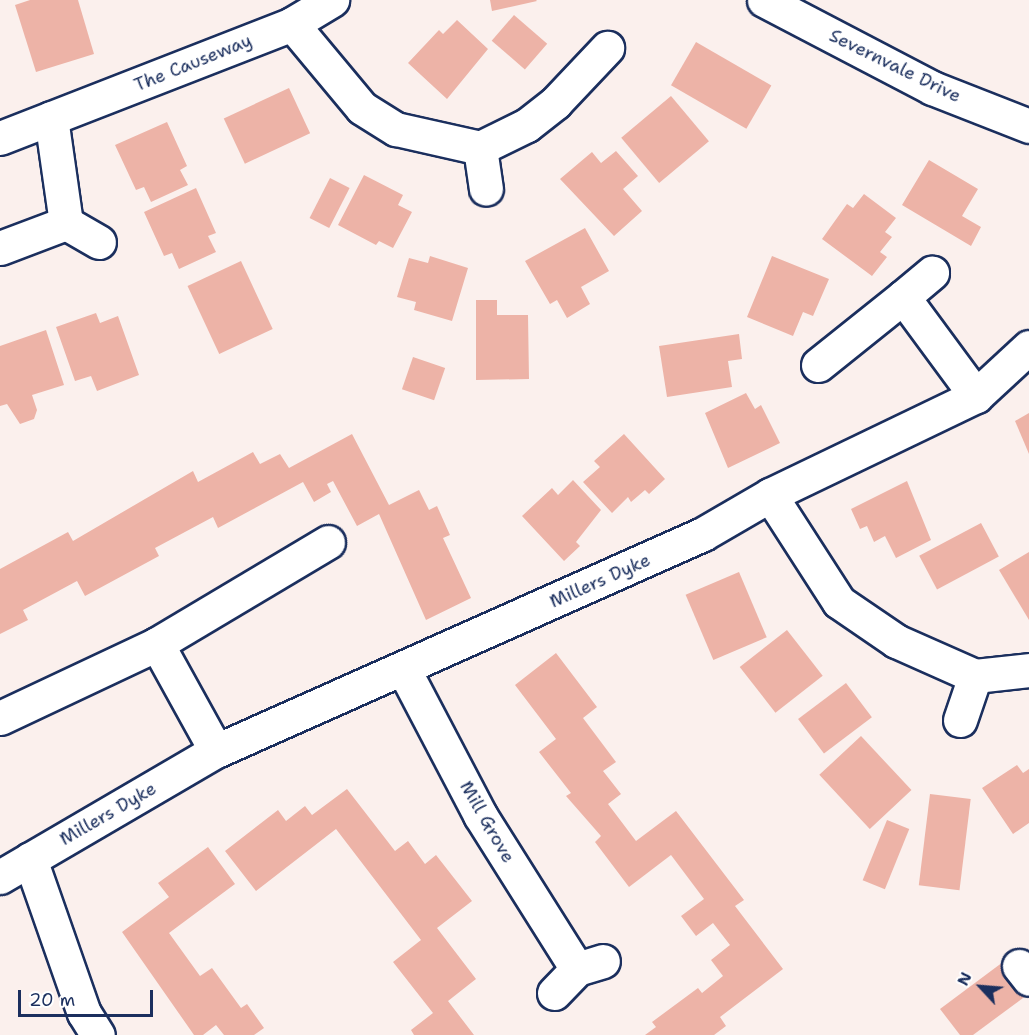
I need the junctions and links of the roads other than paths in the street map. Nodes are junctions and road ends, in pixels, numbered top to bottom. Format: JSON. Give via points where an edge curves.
{"nodes":[{"id":1,"x":332,"y":0,"type":"edge"},
{"id":2,"x":764,"y":0,"type":"edge"},
{"id":3,"x":292,"y":24,"type":"junction"},
{"id":4,"x":607,"y":48,"type":"dead end"},
{"id":5,"x":51,"y":118,"type":"junction"},
{"id":6,"x":1029,"y":126,"type":"edge"},
{"id":7,"x":0,"y":138,"type":"edge"},
{"id":8,"x":480,"y":148,"type":"junction"},
{"id":9,"x":486,"y":189,"type":"dead end"},
{"id":10,"x":66,"y":223,"type":"junction"},
{"id":11,"x":99,"y":243,"type":"dead end"},
{"id":12,"x":0,"y":248,"type":"edge"},
{"id":13,"x":932,"y":273,"type":"dead end"},
{"id":14,"x":903,"y":297,"type":"junction"},
{"id":15,"x":1029,"y":346,"type":"edge"},
{"id":16,"x":818,"y":364,"type":"dead end"},
{"id":17,"x":976,"y":396,"type":"junction"},
{"id":18,"x":770,"y":495,"type":"junction"},
{"id":19,"x":328,"y":542,"type":"dead end"},
{"id":20,"x":157,"y":644,"type":"junction"},
{"id":21,"x":404,"y":670,"type":"junction"},
{"id":22,"x":1029,"y":670,"type":"edge"},
{"id":23,"x":975,"y":676,"type":"junction"},
{"id":24,"x":0,"y":718,"type":"edge"},
{"id":25,"x":960,"y":720,"type":"dead end"},
{"id":26,"x":216,"y":751,"type":"junction"},
{"id":27,"x":30,"y":859,"type":"junction"},
{"id":28,"x":0,"y":877,"type":"edge"},
{"id":29,"x":554,"y":993,"type":"dead end"},
{"id":30,"x":98,"y":1035,"type":"edge"}],
"edges":[{"from":1,"to":3,"type":"street","name":"The Causeway"},
{"from":2,"to":6,"type":"street","name":"Severnvale Drive","via":[[932,88]]},
{"from":3,"to":5,"type":"street","name":"The Causeway"},
{"from":3,"to":8,"type":"street","via":[[362,108],[396,129]]},
{"from":4,"to":8,"type":"street","via":[[555,103],[527,125]]},
{"from":5,"to":7,"type":"street","name":"The Causeway"},
{"from":5,"to":10,"type":"street"},
{"from":8,"to":9,"type":"street"},
{"from":10,"to":11,"type":"street"},
{"from":10,"to":12,"type":"street"},
{"from":13,"to":14,"type":"street"},
{"from":14,"to":16,"type":"street"},
{"from":14,"to":17,"type":"street"},
{"from":15,"to":17,"type":"street","name":"Millers Dyke"},
{"from":17,"to":18,"type":"street","name":"Millers Dyke"},
{"from":18,"to":21,"type":"street","name":"Millers Dyke","via":[[704,534]]},
{"from":18,"to":23,"type":"street","via":[[839,602],[896,641]]},
{"from":19,"to":20,"type":"street"},
{"from":20,"to":24,"type":"street"},
{"from":20,"to":26,"type":"street"},
{"from":21,"to":26,"type":"street","name":"Millers Dyke"},
{"from":21,"to":29,"type":"street","name":"Mill Grove","via":[[480,815],[590,965]]},
{"from":22,"to":23,"type":"street"},
{"from":23,"to":25,"type":"street"},
{"from":26,"to":27,"type":"street","name":"Millers Dyke"},
{"from":27,"to":28,"type":"street","name":"Millers Dyke"},
{"from":27,"to":30,"type":"street","via":[[84,1013]]}]}
